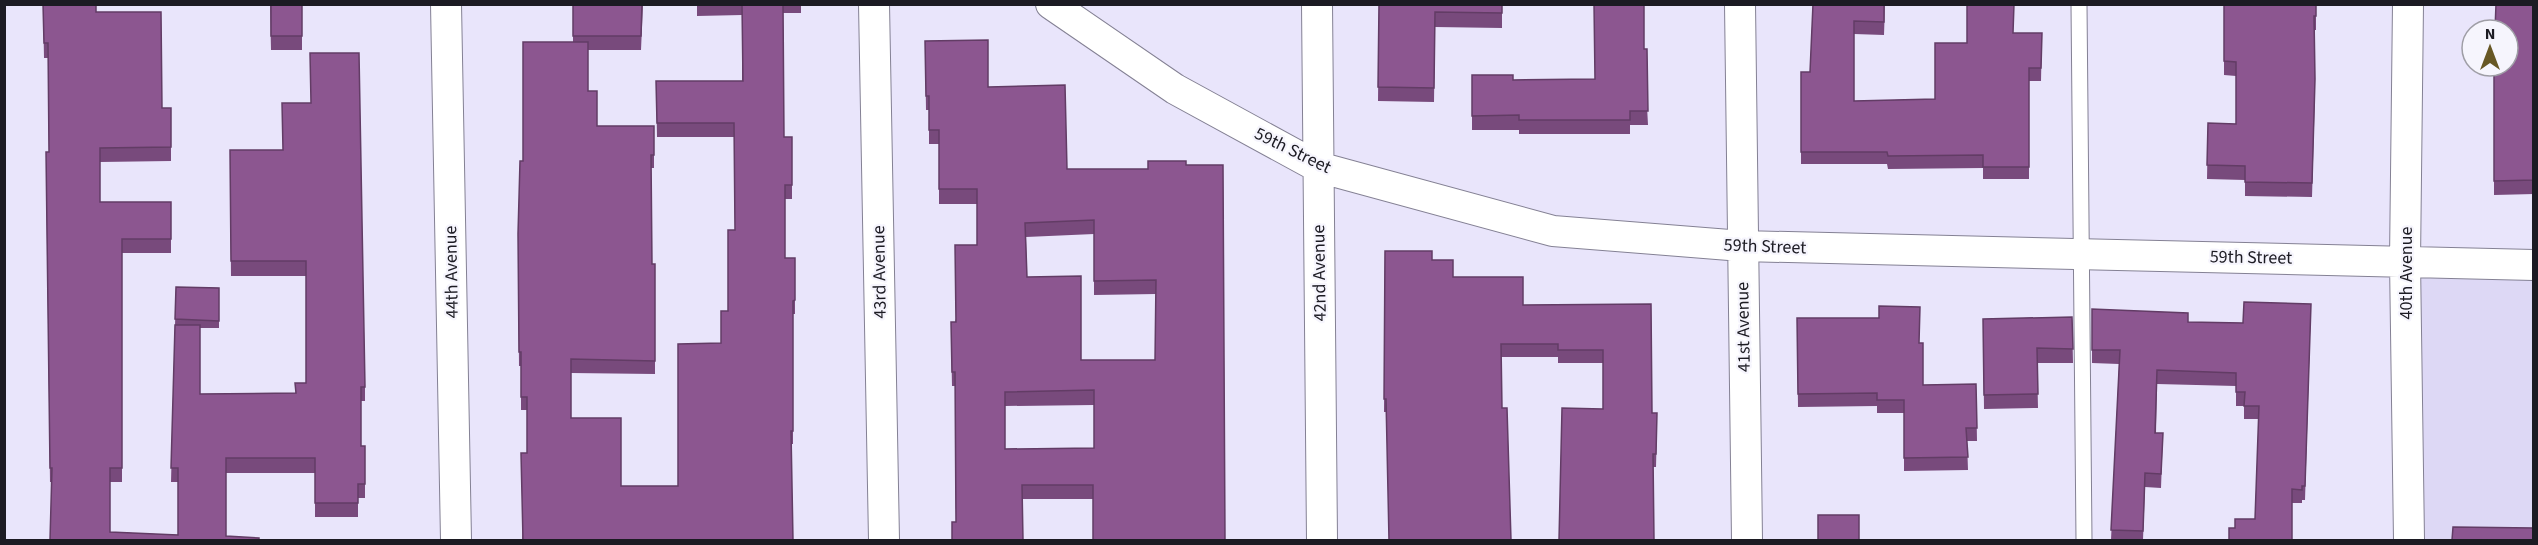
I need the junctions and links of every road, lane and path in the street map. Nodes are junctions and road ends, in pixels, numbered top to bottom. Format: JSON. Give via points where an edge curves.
{"nodes":[{"id":1,"x":446,"y":4,"type":"edge"},
{"id":2,"x":874,"y":4,"type":"edge"},
{"id":3,"x":1051,"y":4,"type":"edge"},
{"id":4,"x":1317,"y":4,"type":"edge"},
{"id":5,"x":1740,"y":4,"type":"edge"},
{"id":6,"x":2079,"y":4,"type":"edge"},
{"id":7,"x":2408,"y":4,"type":"edge"},
{"id":8,"x":1318,"y":167,"type":"junction"},
{"id":9,"x":1742,"y":246,"type":"junction"},
{"id":10,"x":2081,"y":253,"type":"junction"},
{"id":11,"x":2405,"y":261,"type":"junction"},
{"id":12,"x":2534,"y":265,"type":"edge"},
{"id":13,"x":456,"y":540,"type":"edge"},
{"id":14,"x":884,"y":540,"type":"edge"},
{"id":15,"x":1322,"y":540,"type":"edge"},
{"id":16,"x":1747,"y":540,"type":"edge"},
{"id":17,"x":2084,"y":540,"type":"edge"},
{"id":18,"x":2409,"y":540,"type":"edge"}],
"edges":[{"from":1,"to":13,"type":"street","name":"44th Avenue"},
{"from":2,"to":14,"type":"street","name":"43rd Avenue"},
{"from":3,"to":8,"type":"street","name":"59th Street","via":[[1175,89]]},
{"from":4,"to":8,"type":"street","name":"42nd Avenue"},
{"from":5,"to":9,"type":"street","name":"41st Avenue"},
{"from":6,"to":10,"type":"lane"},
{"from":7,"to":11,"type":"street","name":"40th Avenue"},
{"from":8,"to":9,"type":"street","name":"59th Street","via":[[1553,231]]},
{"from":8,"to":15,"type":"street","name":"42nd Avenue"},
{"from":9,"to":10,"type":"street","name":"59th Street"},
{"from":9,"to":16,"type":"street","name":"41st Avenue"},
{"from":10,"to":11,"type":"street","name":"59th Street"},
{"from":10,"to":17,"type":"lane"},
{"from":11,"to":12,"type":"street","name":"59th Street"},
{"from":11,"to":18,"type":"street","name":"40th Avenue"}]}
